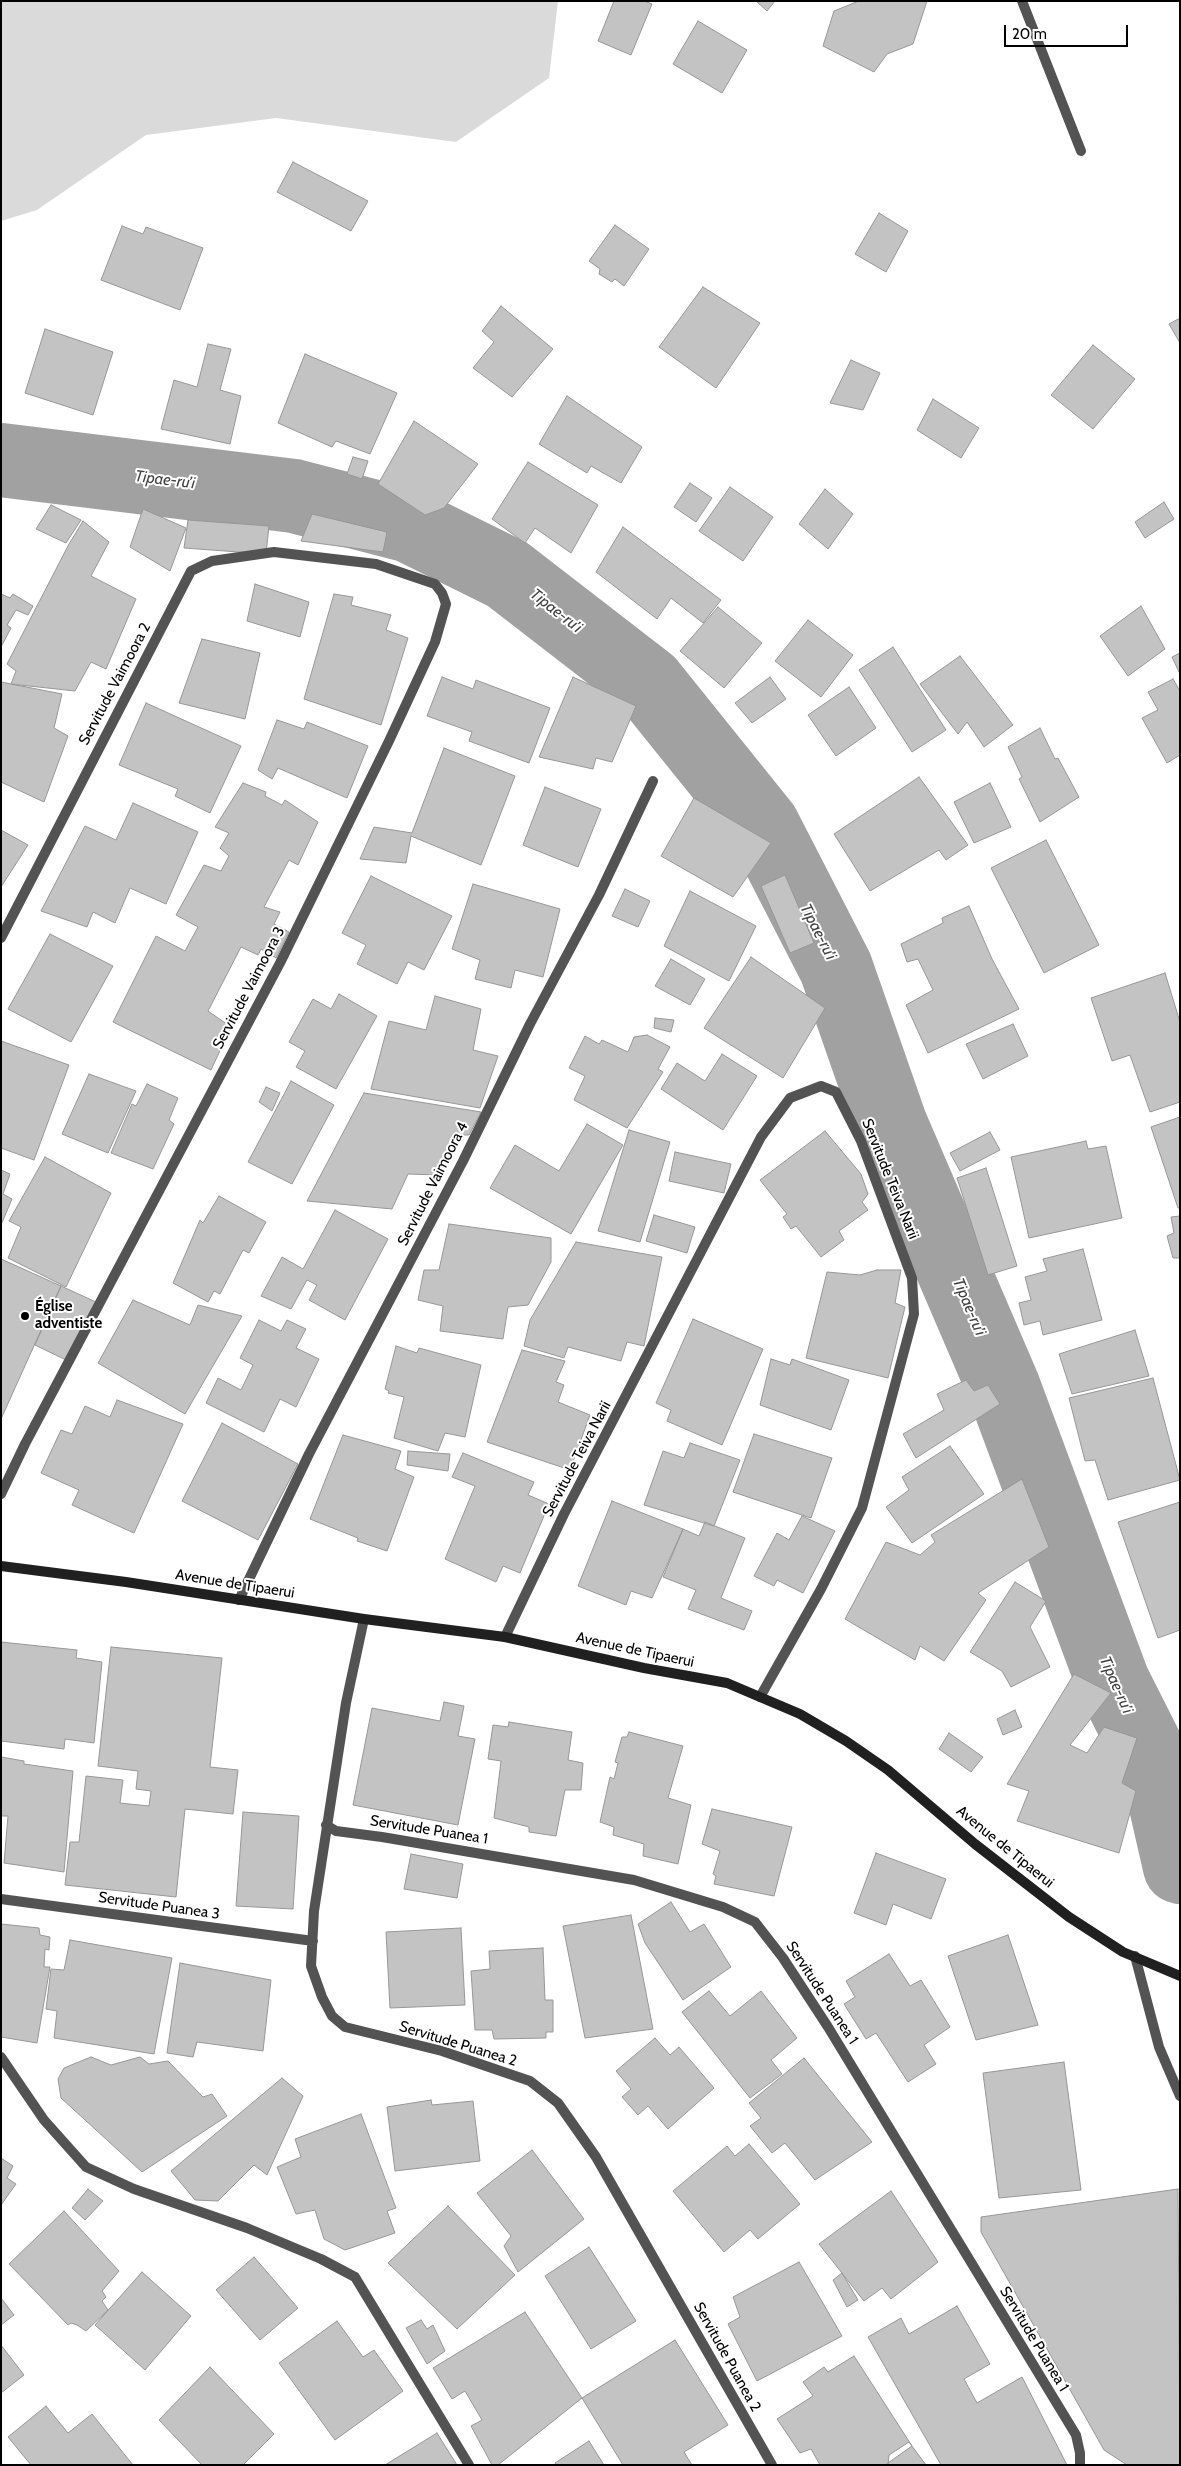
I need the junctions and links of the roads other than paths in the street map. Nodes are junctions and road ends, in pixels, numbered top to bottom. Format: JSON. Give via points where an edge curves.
{"nodes":[{"id":1,"x":1022,"y":1,"type":"edge"},
{"id":2,"x":1081,"y":151,"type":"dead end"},
{"id":3,"x":331,"y":558,"type":"joint"},
{"id":4,"x":654,"y":781,"type":"dead end"},
{"id":5,"x":1,"y":938,"type":"edge"},
{"id":6,"x":1,"y":1494,"type":"edge"},
{"id":7,"x":1,"y":1566,"type":"edge"},
{"id":8,"x":239,"y":1600,"type":"junction"},
{"id":9,"x":364,"y":1619,"type":"junction"},
{"id":10,"x":505,"y":1637,"type":"junction"},
{"id":11,"x":760,"y":1697,"type":"junction"},
{"id":12,"x":326,"y":1825,"type":"junction"},
{"id":13,"x":1,"y":1899,"type":"edge"},
{"id":14,"x":313,"y":1941,"type":"junction"},
{"id":15,"x":1135,"y":1956,"type":"junction"},
{"id":16,"x":1178,"y":1975,"type":"edge"},
{"id":17,"x":1,"y":2057,"type":"edge"},
{"id":18,"x":1180,"y":2096,"type":"edge"},
{"id":19,"x":469,"y":2465,"type":"edge"},
{"id":20,"x":772,"y":2465,"type":"edge"},
{"id":21,"x":1080,"y":2465,"type":"edge"}],
"edges":[{"from":1,"to":2,"type":"street"},
{"from":3,"to":5,"type":"street","name":"Servitude Vaimoora 2","via":[[274,552],[212,561],[191,571]]},
{"from":3,"to":6,"type":"street","name":"Servitude Vaimoora 3","via":[[376,564],[435,584],[446,604],[435,642],[280,963]]},
{"from":4,"to":8,"type":"street","name":"Servitude Vaimoora 4","via":[[463,1161],[309,1454]]},
{"from":7,"to":8,"type":"main road","name":"Avenue de Tipaerui"},
{"from":8,"to":9,"type":"main road","name":"Avenue de Tipaerui"},
{"from":9,"to":10,"type":"main road","name":"Avenue de Tipaerui"},
{"from":9,"to":12,"type":"street","name":"Servitude Puanea 2"},
{"from":10,"to":11,"type":"main road","name":"Avenue de Tipaerui","via":[[727,1683]]},
{"from":10,"to":11,"type":"street","name":"Servitude Teiva Narii","via":[[564,1514],[761,1136],[790,1098],[821,1086],[836,1092],[861,1141],[912,1278],[914,1314],[862,1508],[821,1590]]},
{"from":11,"to":15,"type":"main road","name":"Avenue de Tipaerui","via":[[800,1714],[888,1770],[1043,1897],[1077,1922]]},
{"from":12,"to":14,"type":"street","name":"Servitude Puanea 2"},
{"from":12,"to":21,"type":"street","name":"Servitude Puanea 1","via":[[336,1831],[634,1880],[723,1907],[755,1922],[828,2027],[1076,2435]]},
{"from":13,"to":14,"type":"street","name":"Servitude Puanea 3"},
{"from":14,"to":20,"type":"street","name":"Servitude Puanea 2","via":[[311,1966],[322,1997],[332,2016],[345,2027],[442,2051],[530,2081],[558,2103],[596,2156]]},
{"from":15,"to":16,"type":"main road","name":"Avenue de Tipaerui"},
{"from":15,"to":18,"type":"street","via":[[1160,2046]]},
{"from":17,"to":19,"type":"street","via":[[44,2120],[86,2168],[134,2189],[247,2228],[321,2259],[355,2278]]}]}
